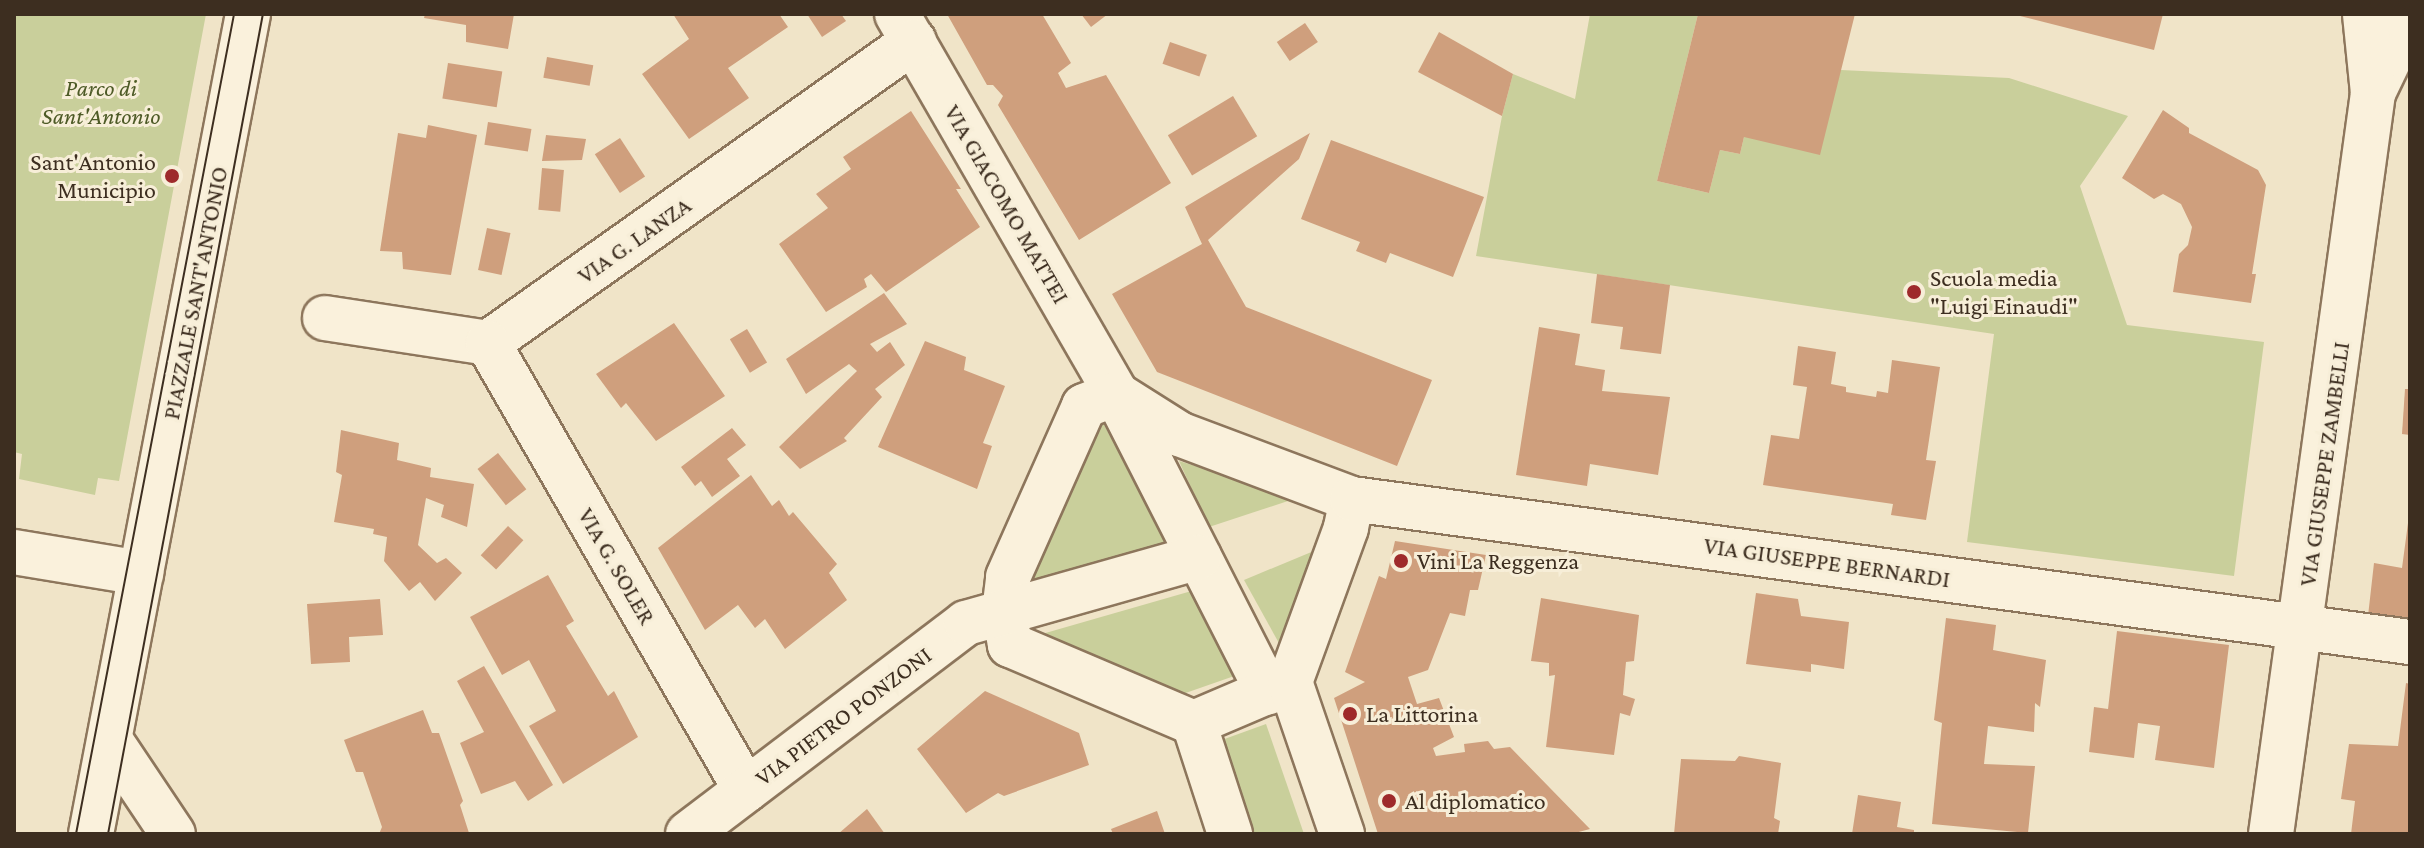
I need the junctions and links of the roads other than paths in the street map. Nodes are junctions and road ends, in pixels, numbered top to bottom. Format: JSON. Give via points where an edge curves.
{"nodes":[{"id":1,"x":248,"y":14,"type":"edge"},
{"id":2,"x":2365,"y":14,"type":"edge"},
{"id":3,"x":2410,"y":16,"type":"edge"},
{"id":4,"x":906,"y":28,"type":"edge"},
{"id":5,"x":2373,"y":93,"type":"junction"},
{"id":6,"x":325,"y":318,"type":"dead end"},
{"id":7,"x":488,"y":343,"type":"junction"},
{"id":8,"x":1116,"y":394,"type":"junction"},
{"id":9,"x":1352,"y":499,"type":"junction"},
{"id":10,"x":14,"y":552,"type":"edge"},
{"id":11,"x":1199,"y":557,"type":"junction"},
{"id":12,"x":141,"y":573,"type":"junction"},
{"id":13,"x":1004,"y":612,"type":"junction"},
{"id":14,"x":2301,"y":627,"type":"junction"},
{"id":15,"x":2410,"y":642,"type":"edge"},
{"id":16,"x":1279,"y":687,"type":"junction"},
{"id":17,"x":1194,"y":723,"type":"junction"},
{"id":18,"x":110,"y":740,"type":"junction"},
{"id":19,"x":746,"y":790,"type":"junction"},
{"id":20,"x":91,"y":834,"type":"edge"},
{"id":21,"x":173,"y":834,"type":"edge"},
{"id":22,"x":688,"y":834,"type":"edge"},
{"id":23,"x":1230,"y":834,"type":"edge"},
{"id":24,"x":1342,"y":834,"type":"edge"},
{"id":25,"x":2271,"y":834,"type":"edge"}],
"edges":[{"from":1,"to":12,"type":"street","name":"PIAZZALE SANT'ANTONIO"},
{"from":2,"to":5,"type":"street","name":"VIA GIUSEPPE ZAMBELLI"},
{"from":3,"to":5,"type":"street","name":"VIA GIUSEPPE ZAMBELLI"},
{"from":4,"to":7,"type":"street","name":"VIA G. LANZA"},
{"from":4,"to":8,"type":"street","name":"VIA GIACOMO MATTEI"},
{"from":5,"to":14,"type":"street","name":"VIA GIUSEPPE ZAMBELLI"},
{"from":6,"to":7,"type":"street"},
{"from":7,"to":19,"type":"street","name":"VIA G. SOLER"},
{"from":8,"to":9,"type":"street","name":"VIA GIUSEPPE BERNARDI","via":[[1179,434]]},
{"from":8,"to":11,"type":"street","name":"VIA GIACOMO MATTEI"},
{"from":8,"to":13,"type":"street","via":[[1084,406],[1008,577]]},
{"from":9,"to":14,"type":"street","name":"VIA GIUSEPPE BERNARDI"},
{"from":9,"to":16,"type":"street","via":[[1346,528]]},
{"from":10,"to":12,"type":"street"},
{"from":11,"to":13,"type":"street","name":"VIA PIETRO PONZONI"},
{"from":11,"to":16,"type":"street","name":"VIA GIACOMO MATTEI"},
{"from":12,"to":18,"type":"street","name":"PIAZZALE SANT'ANTONIO"},
{"from":13,"to":17,"type":"street","via":[[1010,645]]},
{"from":13,"to":19,"type":"street","name":"VIA PIETRO PONZONI","via":[[966,623]]},
{"from":14,"to":15,"type":"street","name":"VIA GIUSEPPE BERNARDI"},
{"from":14,"to":25,"type":"street","name":"VIA GIUSEPPE ZAMBELLI"},
{"from":16,"to":17,"type":"street"},
{"from":16,"to":24,"type":"street","name":"VIA GIACOMO MATTEI"},
{"from":17,"to":23,"type":"street"},
{"from":18,"to":20,"type":"street","name":"PIAZZALE SANT'ANTONIO"},
{"from":18,"to":21,"type":"street"},
{"from":19,"to":22,"type":"street","name":"VIA PIETRO PONZONI"}]}
